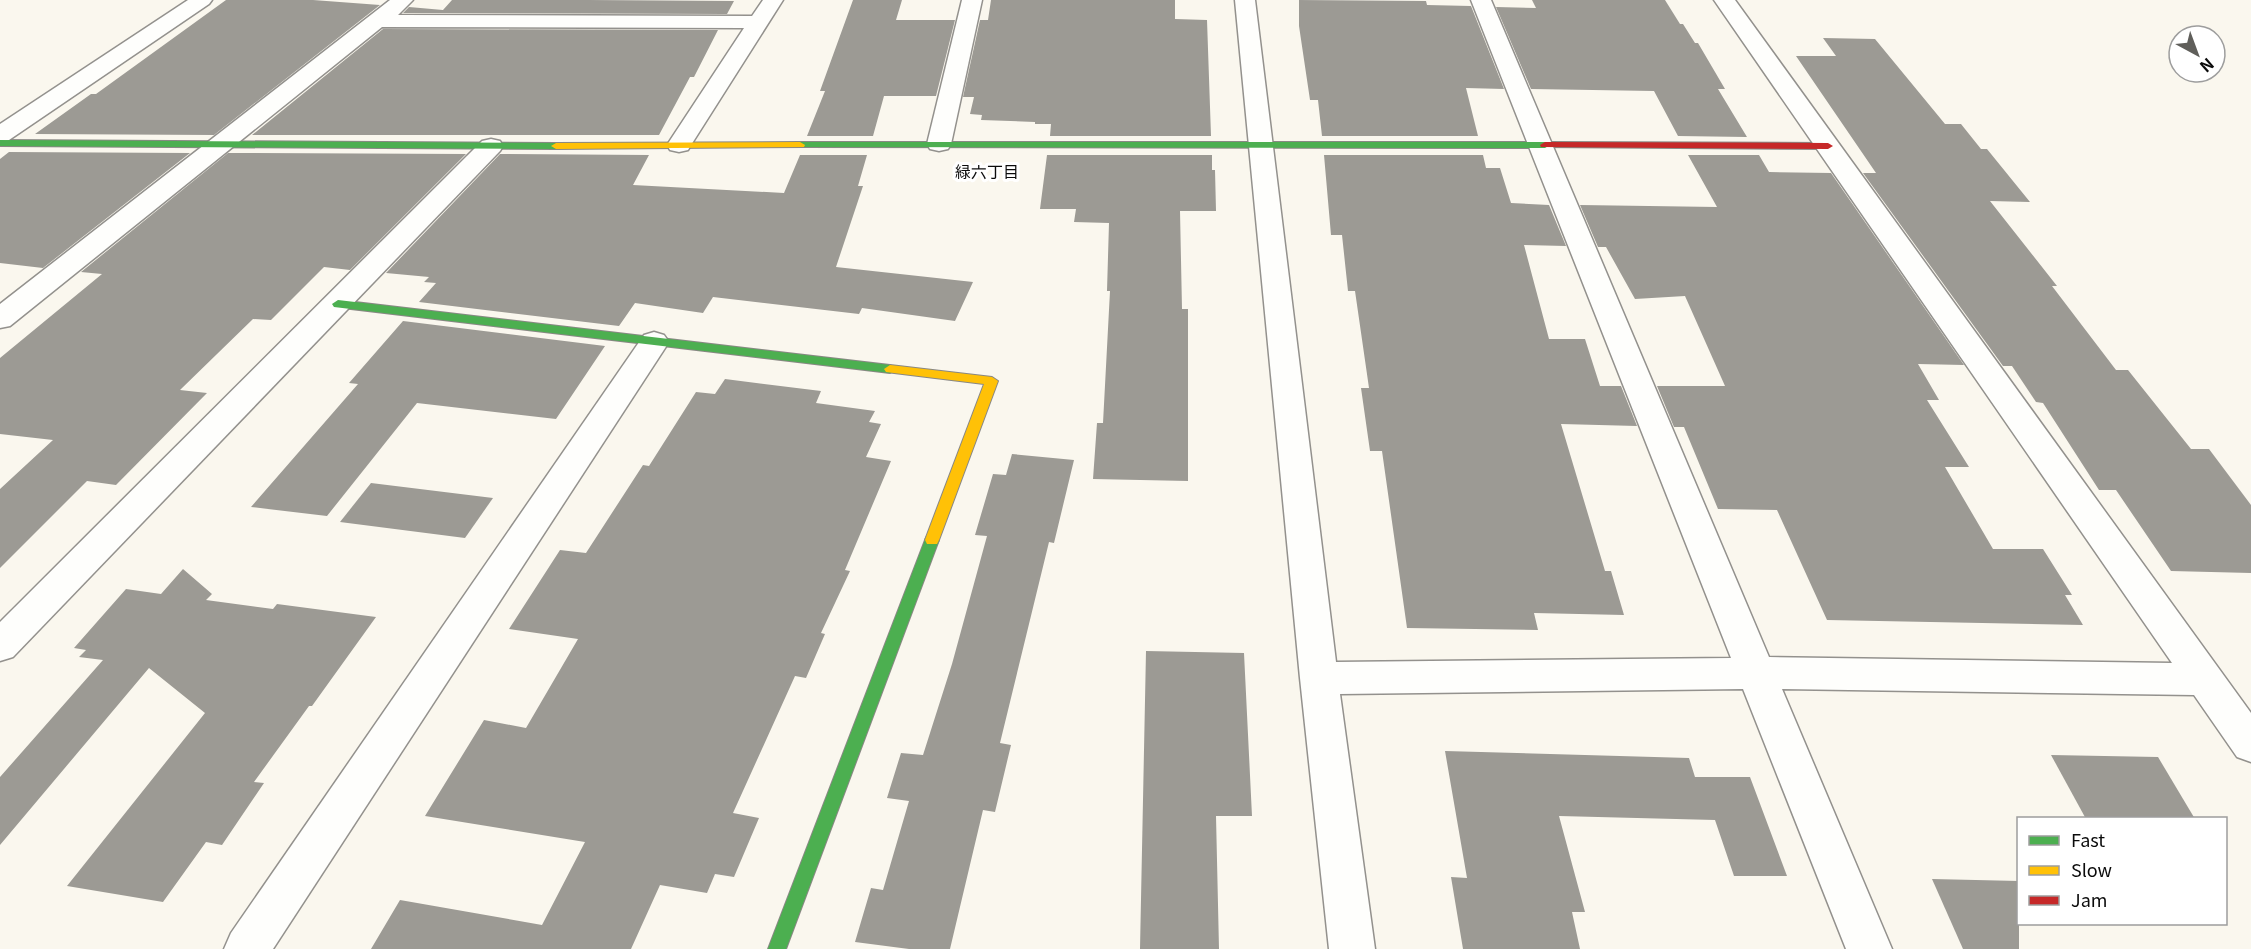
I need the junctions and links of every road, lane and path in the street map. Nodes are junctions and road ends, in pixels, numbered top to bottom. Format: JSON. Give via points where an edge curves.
{"nodes":[{"id":1,"x":202,"y":0,"type":"edge"},
{"id":2,"x":403,"y":0,"type":"edge"},
{"id":3,"x":773,"y":0,"type":"edge"},
{"id":4,"x":972,"y":0,"type":"edge"},
{"id":5,"x":1245,"y":0,"type":"edge"},
{"id":6,"x":1481,"y":0,"type":"edge"},
{"id":7,"x":1724,"y":0,"type":"edge"},
{"id":8,"x":375,"y":21,"type":"junction"},
{"id":9,"x":759,"y":22,"type":"junction"},
{"id":10,"x":0,"y":135,"type":"edge"},
{"id":11,"x":0,"y":143,"type":"edge"},
{"id":12,"x":220,"y":144,"type":"junction"},
{"id":13,"x":939,"y":144,"type":"junction"},
{"id":14,"x":1259,"y":144,"type":"junction"},
{"id":15,"x":491,"y":146,"type":"junction"},
{"id":16,"x":679,"y":146,"type":"junction"},
{"id":17,"x":1542,"y":146,"type":"junction"},
{"id":18,"x":1828,"y":146,"type":"junction"},
{"id":19,"x":338,"y":304,"type":"junction"},
{"id":20,"x":0,"y":319,"type":"edge"},
{"id":21,"x":654,"y":342,"type":"junction"},
{"id":22,"x":0,"y":646,"type":"edge"},
{"id":23,"x":1758,"y":673,"type":"junction"},
{"id":24,"x":1319,"y":678,"type":"junction"},
{"id":25,"x":2205,"y":680,"type":"junction"},
{"id":26,"x":2251,"y":746,"type":"edge"},
{"id":27,"x":247,"y":949,"type":"edge"},
{"id":28,"x":777,"y":949,"type":"edge"},
{"id":29,"x":1352,"y":949,"type":"edge"},
{"id":30,"x":1869,"y":949,"type":"edge"}],
"edges":[{"from":1,"to":10,"type":"street"},
{"from":2,"to":8,"type":"street"},
{"from":3,"to":9,"type":"street"},
{"from":4,"to":13,"type":"street"},
{"from":5,"to":14,"type":"street"},
{"from":6,"to":17,"type":"street"},
{"from":7,"to":18,"type":"street"},
{"from":8,"to":9,"type":"street"},
{"from":8,"to":12,"type":"street"},
{"from":9,"to":16,"type":"street"},
{"from":11,"to":12,"type":"street"},
{"from":12,"to":15,"type":"street"},
{"from":12,"to":20,"type":"street"},
{"from":13,"to":14,"type":"street"},
{"from":13,"to":16,"type":"street"},
{"from":14,"to":17,"type":"street"},
{"from":14,"to":24,"type":"street"},
{"from":15,"to":16,"type":"street"},
{"from":15,"to":19,"type":"street"},
{"from":17,"to":18,"type":"street"},
{"from":17,"to":23,"type":"street"},
{"from":18,"to":25,"type":"street"},
{"from":19,"to":21,"type":"street"},
{"from":19,"to":22,"type":"street"},
{"from":21,"to":27,"type":"street"},
{"from":21,"to":28,"type":"street","via":[[992,381]]},
{"from":23,"to":24,"type":"street"},
{"from":23,"to":25,"type":"street"},
{"from":23,"to":30,"type":"street"},
{"from":24,"to":29,"type":"street"},
{"from":25,"to":26,"type":"street"}]}
